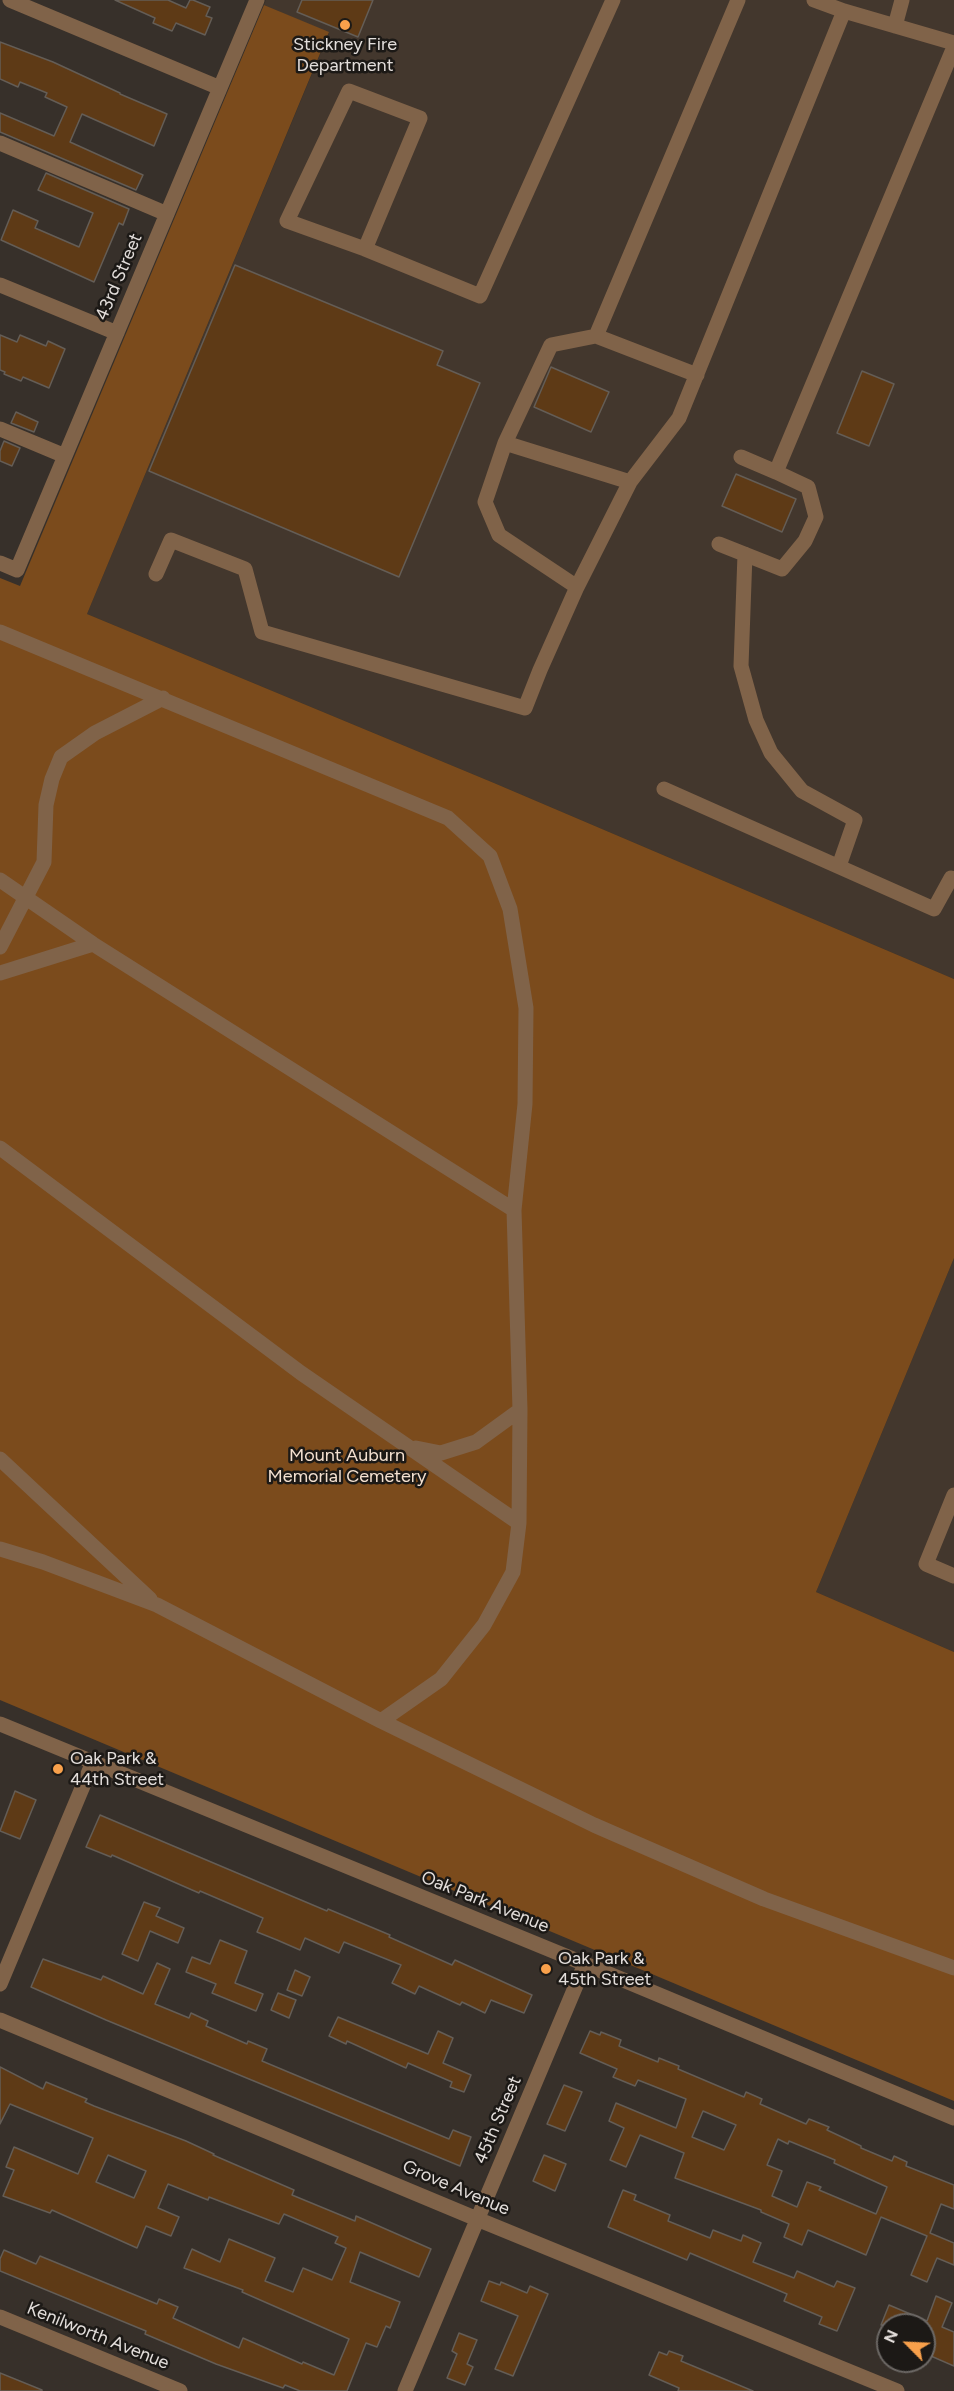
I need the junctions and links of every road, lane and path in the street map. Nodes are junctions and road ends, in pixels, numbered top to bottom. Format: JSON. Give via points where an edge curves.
{"nodes":[{"id":1,"x":10,"y":0,"type":"edge"},
{"id":2,"x":257,"y":0,"type":"edge"},
{"id":3,"x":613,"y":0,"type":"edge"},
{"id":4,"x":738,"y":0,"type":"edge"},
{"id":5,"x":814,"y":0,"type":"edge"},
{"id":6,"x":902,"y":0,"type":"edge"},
{"id":7,"x":844,"y":11,"type":"junction"},
{"id":8,"x":895,"y":26,"type":"junction"},
{"id":9,"x":954,"y":45,"type":"edge"},
{"id":10,"x":220,"y":88,"type":"junction"},
{"id":11,"x":0,"y":142,"type":"edge"},
{"id":12,"x":167,"y":214,"type":"junction"},
{"id":13,"x":365,"y":249,"type":"junction"},
{"id":14,"x":0,"y":285,"type":"edge"},
{"id":15,"x":117,"y":333,"type":"junction"},
{"id":16,"x":596,"y":336,"type":"junction"},
{"id":17,"x":697,"y":375,"type":"junction"},
{"id":18,"x":0,"y":429,"type":"edge"},
{"id":19,"x":505,"y":444,"type":"junction"},
{"id":20,"x":65,"y":456,"type":"junction"},
{"id":21,"x":741,"y":457,"type":"dead end"},
{"id":22,"x":776,"y":472,"type":"junction"},
{"id":23,"x":630,"y":482,"type":"junction"},
{"id":24,"x":719,"y":544,"type":"dead end"},
{"id":25,"x":745,"y":554,"type":"junction"},
{"id":26,"x":0,"y":563,"type":"edge"},
{"id":27,"x":156,"y":574,"type":"dead end"},
{"id":28,"x":577,"y":587,"type":"junction"},
{"id":29,"x":0,"y":632,"type":"edge"},
{"id":30,"x":163,"y":698,"type":"junction"},
{"id":31,"x":664,"y":789,"type":"dead end"},
{"id":32,"x":839,"y":866,"type":"junction"},
{"id":33,"x":0,"y":880,"type":"edge"},
{"id":34,"x":954,"y":880,"type":"edge"},
{"id":35,"x":28,"y":897,"type":"junction"},
{"id":36,"x":93,"y":944,"type":"junction"},
{"id":37,"x":0,"y":947,"type":"edge"},
{"id":38,"x":0,"y":973,"type":"edge"},
{"id":39,"x":0,"y":1148,"type":"edge"},
{"id":40,"x":514,"y":1210,"type":"junction"},
{"id":41,"x":520,"y":1410,"type":"junction"},
{"id":42,"x":408,"y":1446,"type":"junction"},
{"id":43,"x":0,"y":1459,"type":"edge"},
{"id":44,"x":954,"y":1495,"type":"edge"},
{"id":45,"x":519,"y":1523,"type":"junction"},
{"id":46,"x":0,"y":1549,"type":"edge"},
{"id":47,"x":954,"y":1576,"type":"edge"},
{"id":48,"x":157,"y":1605,"type":"junction"},
{"id":49,"x":381,"y":1721,"type":"junction"},
{"id":50,"x":0,"y":1724,"type":"edge"},
{"id":51,"x":93,"y":1762,"type":"junction"},
{"id":52,"x":585,"y":1964,"type":"junction"},
{"id":53,"x":954,"y":1968,"type":"edge"},
{"id":54,"x":0,"y":1984,"type":"edge"},
{"id":55,"x":0,"y":2019,"type":"edge"},
{"id":56,"x":954,"y":2118,"type":"edge"},
{"id":57,"x":477,"y":2219,"type":"junction"},
{"id":58,"x":0,"y":2317,"type":"edge"},
{"id":59,"x":180,"y":2391,"type":"edge"},
{"id":60,"x":405,"y":2391,"type":"edge"},
{"id":61,"x":897,"y":2391,"type":"edge"}],
"edges":[{"from":1,"to":10,"type":"street"},
{"from":2,"to":10,"type":"street","name":"43rd Street"},
{"from":3,"to":13,"type":"street","via":[[480,296]]},
{"from":4,"to":16,"type":"street"},
{"from":5,"to":7,"type":"street"},
{"from":6,"to":8,"type":"street"},
{"from":7,"to":8,"type":"street"},
{"from":7,"to":17,"type":"street"},
{"from":8,"to":9,"type":"street"},
{"from":9,"to":22,"type":"street"},
{"from":10,"to":12,"type":"street","name":"43rd Street"},
{"from":11,"to":12,"type":"street"},
{"from":12,"to":15,"type":"street","name":"43rd Street"},
{"from":13,"to":13,"type":"street","via":[[420,118],[349,91],[286,221]]},
{"from":14,"to":15,"type":"street"},
{"from":15,"to":20,"type":"street","name":"43rd Street"},
{"from":16,"to":17,"type":"street"},
{"from":16,"to":19,"type":"street","via":[[552,345]]},
{"from":17,"to":23,"type":"street","via":[[679,418]]},
{"from":18,"to":20,"type":"street"},
{"from":19,"to":23,"type":"street"},
{"from":19,"to":28,"type":"street","via":[[485,502],[499,535]]},
{"from":20,"to":26,"type":"street","name":"43rd Street","via":[[17,570]]},
{"from":21,"to":22,"type":"street"},
{"from":22,"to":25,"type":"street","via":[[808,487],[816,517],[805,541],[782,569]]},
{"from":23,"to":28,"type":"street"},
{"from":24,"to":25,"type":"street"},
{"from":25,"to":32,"type":"street","via":[[741,666],[756,720],[771,753],[802,791],[855,820]]},
{"from":27,"to":28,"type":"street","via":[[171,540],[245,569],[262,632],[525,708]]},
{"from":29,"to":30,"type":"street"},
{"from":30,"to":35,"type":"street","via":[[95,733],[61,757],[46,805],[44,862]]},
{"from":30,"to":40,"type":"street","via":[[448,818],[490,856],[510,909],[526,1008],[525,1104]]},
{"from":31,"to":32,"type":"street"},
{"from":32,"to":34,"type":"street","via":[[934,909],[951,878]]},
{"from":33,"to":35,"type":"street"},
{"from":35,"to":36,"type":"street"},
{"from":35,"to":37,"type":"street"},
{"from":36,"to":38,"type":"street"},
{"from":36,"to":40,"type":"street"},
{"from":39,"to":42,"type":"street","via":[[301,1373]]},
{"from":40,"to":41,"type":"street"},
{"from":41,"to":42,"type":"street","via":[[476,1442],[441,1454]]},
{"from":41,"to":45,"type":"street"},
{"from":42,"to":45,"type":"street"},
{"from":43,"to":48,"type":"street"},
{"from":44,"to":47,"type":"street","via":[[926,1564]]},
{"from":45,"to":49,"type":"street","via":[[513,1572],[484,1625],[441,1679]]},
{"from":46,"to":48,"type":"street"},
{"from":48,"to":49,"type":"street"},
{"from":49,"to":53,"type":"street","via":[[594,1825],[764,1899]]},
{"from":50,"to":51,"type":"street","name":"Oak Park Avenue"},
{"from":51,"to":52,"type":"street","name":"Oak Park Avenue"},
{"from":51,"to":54,"type":"street"},
{"from":52,"to":56,"type":"street","name":"Oak Park Avenue"},
{"from":52,"to":57,"type":"street","name":"45th Street"},
{"from":55,"to":57,"type":"street","name":"Grove Avenue"},
{"from":57,"to":60,"type":"street","name":"45th Street"},
{"from":57,"to":61,"type":"street","name":"Grove Avenue"},
{"from":58,"to":59,"type":"street","name":"Kenilworth Avenue"}]}
